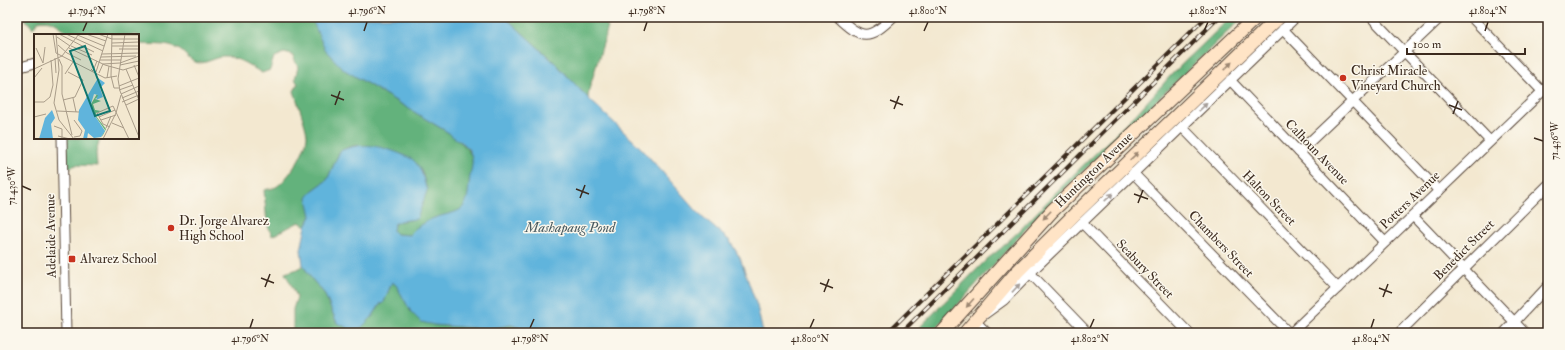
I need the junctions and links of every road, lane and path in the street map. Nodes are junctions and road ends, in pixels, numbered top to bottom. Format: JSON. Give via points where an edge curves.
{"nodes":[{"id":1,"x":838,"y":17,"type":"edge"},
{"id":2,"x":893,"y":17,"type":"edge"},
{"id":3,"x":1256,"y":17,"type":"edge"},
{"id":4,"x":1296,"y":17,"type":"edge"},
{"id":5,"x":1371,"y":17,"type":"edge"},
{"id":6,"x":1441,"y":17,"type":"edge"},
{"id":7,"x":1471,"y":17,"type":"edge"},
{"id":8,"x":1281,"y":23,"type":"edge"},
{"id":9,"x":1404,"y":52,"type":"junction"},
{"id":10,"x":34,"y":64,"type":"edge"},
{"id":11,"x":17,"y":68,"type":"edge"},
{"id":12,"x":1230,"y":80,"type":"junction"},
{"id":13,"x":1545,"y":89,"type":"edge"},
{"id":14,"x":1353,"y":101,"type":"junction"},
{"id":15,"x":1182,"y":127,"type":"junction"},
{"id":16,"x":62,"y":139,"type":"edge"},
{"id":17,"x":1490,"y":141,"type":"junction"},
{"id":18,"x":1299,"y":152,"type":"junction"},
{"id":19,"x":1134,"y":173,"type":"junction"},
{"id":20,"x":1548,"y":185,"type":"edge"},
{"id":21,"x":1439,"y":191,"type":"junction"},
{"id":22,"x":1413,"y":216,"type":"junction"},
{"id":23,"x":1082,"y":223,"type":"junction"},
{"id":24,"x":1386,"y":242,"type":"junction"},
{"id":25,"x":1463,"y":269,"type":"junction"},
{"id":26,"x":1030,"y":273,"type":"junction"},
{"id":27,"x":1548,"y":286,"type":"edge"},
{"id":28,"x":1338,"y":288,"type":"junction"},
{"id":29,"x":975,"y":321,"type":"junction"},
{"id":30,"x":1515,"y":322,"type":"junction"},
{"id":31,"x":66,"y":333,"type":"edge"},
{"id":32,"x":942,"y":333,"type":"edge"},
{"id":33,"x":965,"y":333,"type":"edge"},
{"id":34,"x":987,"y":333,"type":"edge"},
{"id":35,"x":1088,"y":333,"type":"edge"},
{"id":36,"x":1189,"y":333,"type":"edge"},
{"id":37,"x":1290,"y":333,"type":"edge"},
{"id":38,"x":1399,"y":333,"type":"edge"},
{"id":39,"x":1504,"y":333,"type":"edge"},
{"id":40,"x":1525,"y":333,"type":"edge"}],
"edges":[{"from":1,"to":2,"type":"street","via":[[854,31],[866,34],[879,30]]},
{"from":3,"to":32,"type":"main road","name":"Huntington Avenue","one_way":true,"via":[[1062,201]]},
{"from":4,"to":8,"type":"street","name":"Huntington Avenue"},
{"from":5,"to":9,"type":"street"},
{"from":6,"to":9,"type":"street"},
{"from":7,"to":13,"type":"street"},
{"from":8,"to":12,"type":"street","name":"Huntington Avenue"},
{"from":8,"to":14,"type":"street"},
{"from":29,"to":8,"type":"main road","name":"Huntington Avenue","one_way":true,"via":[[1017,272],[1076,212]]},
{"from":9,"to":14,"type":"street"},
{"from":9,"to":17,"type":"street"},
{"from":10,"to":11,"type":"street"},
{"from":15,"to":12,"type":"street","name":"Huntington Avenue","one_way":true},
{"from":12,"to":18,"type":"street","name":"Calhoun Avenue"},
{"from":13,"to":17,"type":"street","name":"Potters Avenue"},
{"from":14,"to":18,"type":"street"},
{"from":14,"to":21,"type":"street"},
{"from":15,"to":19,"type":"street","name":"Huntington Avenue"},
{"from":15,"to":28,"type":"street","name":"Halton Street"},
{"from":16,"to":31,"type":"street","name":"Adelaide Avenue"},
{"from":17,"to":21,"type":"street","name":"Potters Avenue"},
{"from":18,"to":24,"type":"street","name":"Calhoun Avenue"},
{"from":23,"to":19,"type":"street","name":"Huntington Avenue","one_way":true},
{"from":19,"to":37,"type":"street","name":"Chambers Street"},
{"from":20,"to":25,"type":"street","name":"Benedict Street"},
{"from":21,"to":22,"type":"street","name":"Potters Avenue"},
{"from":22,"to":24,"type":"street","name":"Potters Avenue"},
{"from":22,"to":25,"type":"street"},
{"from":23,"to":26,"type":"street","name":"Huntington Avenue"},
{"from":23,"to":36,"type":"street","name":"Seabury Street"},
{"from":24,"to":28,"type":"street","name":"Potters Avenue"},
{"from":25,"to":30,"type":"street"},
{"from":25,"to":38,"type":"street","name":"Benedict Street"},
{"from":29,"to":26,"type":"street","name":"Huntington Avenue","one_way":true,"via":[[1000,304]]},
{"from":26,"to":35,"type":"street"},
{"from":27,"to":30,"type":"street"},
{"from":28,"to":37,"type":"street","name":"Potters Avenue"},
{"from":29,"to":33,"type":"main road","name":"Huntington Avenue"},
{"from":29,"to":34,"type":"street"},
{"from":30,"to":39,"type":"street"},
{"from":30,"to":40,"type":"street"}]}
